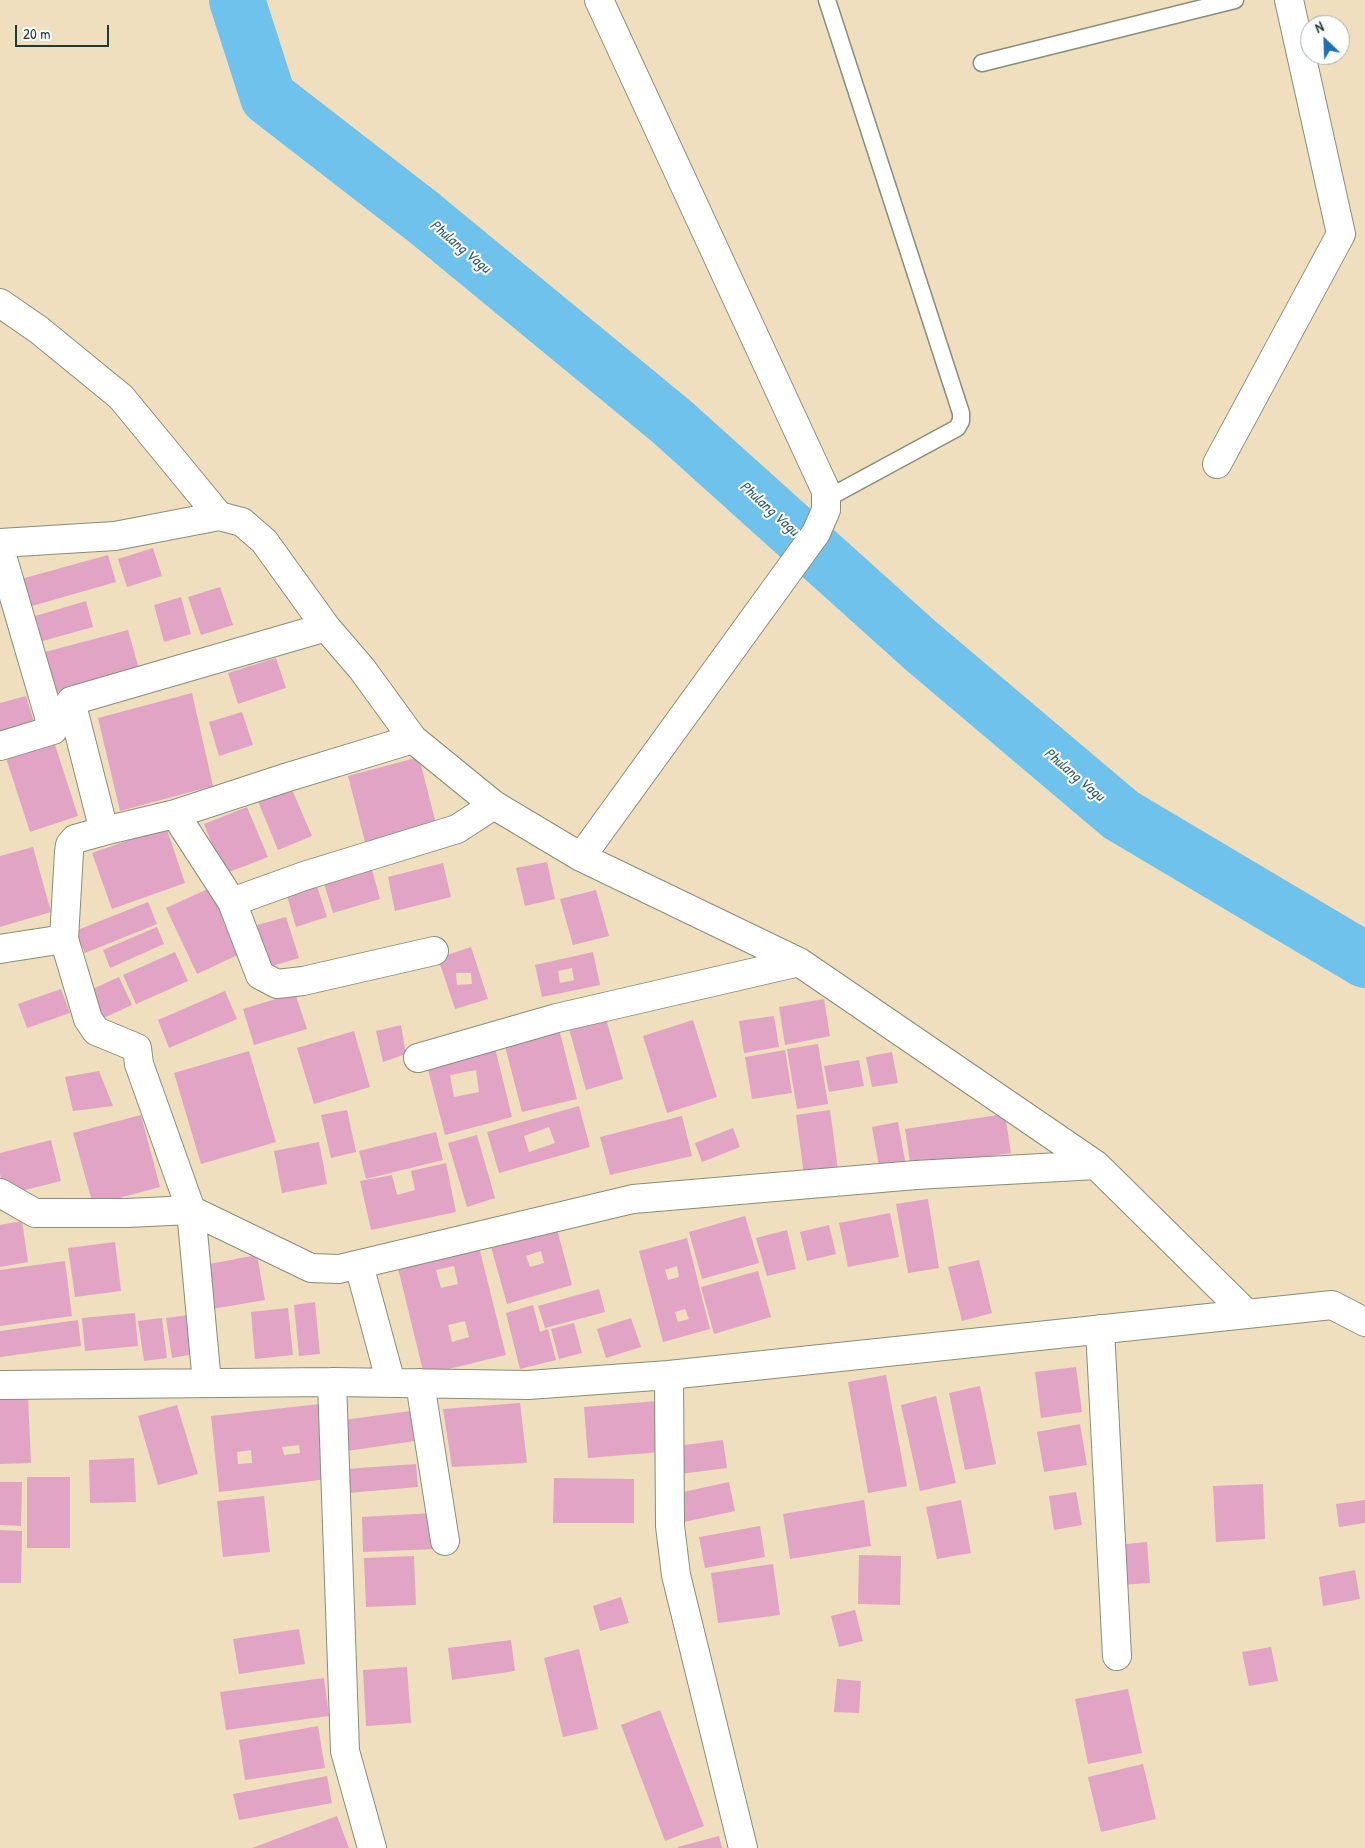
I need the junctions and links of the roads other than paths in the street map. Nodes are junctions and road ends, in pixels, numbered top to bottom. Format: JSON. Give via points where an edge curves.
{"nodes":[{"id":1,"x":599,"y":0,"type":"edge"},
{"id":2,"x":827,"y":0,"type":"edge"},
{"id":3,"x":1235,"y":0,"type":"edge"},
{"id":4,"x":1289,"y":0,"type":"edge"},
{"id":5,"x":982,"y":63,"type":"dead end"},
{"id":6,"x":1,"y":299,"type":"edge"},
{"id":7,"x":1217,"y":464,"type":"dead end"},
{"id":8,"x":826,"y":499,"type":"junction"},
{"id":9,"x":219,"y":516,"type":"junction"},
{"id":10,"x":0,"y":543,"type":"edge"},
{"id":11,"x":0,"y":549,"type":"edge"},
{"id":12,"x":326,"y":628,"type":"junction"},
{"id":13,"x":71,"y":701,"type":"junction"},
{"id":14,"x":53,"y":730,"type":"junction"},
{"id":15,"x":413,"y":739,"type":"junction"},
{"id":16,"x":0,"y":746,"type":"edge"},
{"id":17,"x":494,"y":805,"type":"junction"},
{"id":18,"x":175,"y":814,"type":"junction"},
{"id":19,"x":104,"y":830,"type":"junction"},
{"id":20,"x":581,"y":857,"type":"junction"},
{"id":21,"x":232,"y":902,"type":"junction"},
{"id":22,"x":64,"y":939,"type":"junction"},
{"id":23,"x":0,"y":950,"type":"edge"},
{"id":24,"x":434,"y":951,"type":"dead end"},
{"id":25,"x":799,"y":962,"type":"junction"},
{"id":26,"x":418,"y":1058,"type":"dead end"},
{"id":27,"x":1096,"y":1165,"type":"junction"},
{"id":28,"x":0,"y":1193,"type":"edge"},
{"id":29,"x":191,"y":1210,"type":"junction"},
{"id":30,"x":359,"y":1265,"type":"junction"},
{"id":31,"x":1247,"y":1314,"type":"junction"},
{"id":32,"x":1365,"y":1322,"type":"edge"},
{"id":33,"x":1100,"y":1329,"type":"junction"},
{"id":34,"x":669,"y":1375,"type":"junction"},
{"id":35,"x":332,"y":1382,"type":"junction"},
{"id":36,"x":206,"y":1383,"type":"junction"},
{"id":37,"x":391,"y":1383,"type":"junction"},
{"id":38,"x":420,"y":1383,"type":"junction"},
{"id":39,"x":0,"y":1386,"type":"edge"},
{"id":40,"x":445,"y":1541,"type":"dead end"},
{"id":41,"x":1117,"y":1656,"type":"dead end"},
{"id":42,"x":372,"y":1848,"type":"edge"},
{"id":43,"x":743,"y":1848,"type":"edge"}],
"edges":[{"from":1,"to":8,"type":"street","via":[[822,482]]},
{"from":2,"to":8,"type":"lane","via":[[961,421],[957,428]]},
{"from":3,"to":5,"type":"lane"},
{"from":4,"to":7,"type":"street","via":[[1341,234]]},
{"from":6,"to":9,"type":"street","via":[[121,397]]},
{"from":8,"to":20,"type":"street","via":[[826,510],[816,533]]},
{"from":9,"to":10,"type":"street","via":[[115,536]]},
{"from":9,"to":12,"type":"street","via":[[242,522],[264,541]]},
{"from":11,"to":14,"type":"street"},
{"from":12,"to":13,"type":"street"},
{"from":12,"to":15,"type":"street","via":[[362,669]]},
{"from":13,"to":14,"type":"street"},
{"from":13,"to":19,"type":"street"},
{"from":14,"to":16,"type":"street"},
{"from":15,"to":17,"type":"street"},
{"from":15,"to":18,"type":"street"},
{"from":17,"to":20,"type":"street"},
{"from":17,"to":21,"type":"street","via":[[457,829],[304,876]]},
{"from":18,"to":19,"type":"street"},
{"from":18,"to":21,"type":"street"},
{"from":19,"to":22,"type":"street","via":[[75,839],[70,845]]},
{"from":20,"to":25,"type":"street"},
{"from":21,"to":24,"type":"street","via":[[260,975],[277,984],[325,977]]},
{"from":22,"to":23,"type":"street"},
{"from":22,"to":29,"type":"street","via":[[88,1019],[96,1031],[136,1048]]},
{"from":25,"to":26,"type":"street","via":[[558,1018]]},
{"from":25,"to":27,"type":"street"},
{"from":27,"to":30,"type":"street","via":[[633,1199]]},
{"from":27,"to":31,"type":"street"},
{"from":28,"to":29,"type":"street","via":[[35,1213]]},
{"from":29,"to":30,"type":"street","via":[[311,1268],[339,1269]]},
{"from":29,"to":36,"type":"street"},
{"from":30,"to":37,"type":"street"},
{"from":31,"to":32,"type":"street","via":[[1332,1305]]},
{"from":31,"to":33,"type":"street"},
{"from":33,"to":34,"type":"street"},
{"from":33,"to":41,"type":"street"},
{"from":34,"to":38,"type":"street","via":[[528,1385]]},
{"from":34,"to":43,"type":"street","via":[[670,1526],[676,1575]]},
{"from":35,"to":36,"type":"street"},
{"from":35,"to":37,"type":"street"},
{"from":35,"to":42,"type":"street","via":[[345,1751]]},
{"from":36,"to":39,"type":"street"},
{"from":37,"to":38,"type":"street"},
{"from":38,"to":40,"type":"street"}]}
